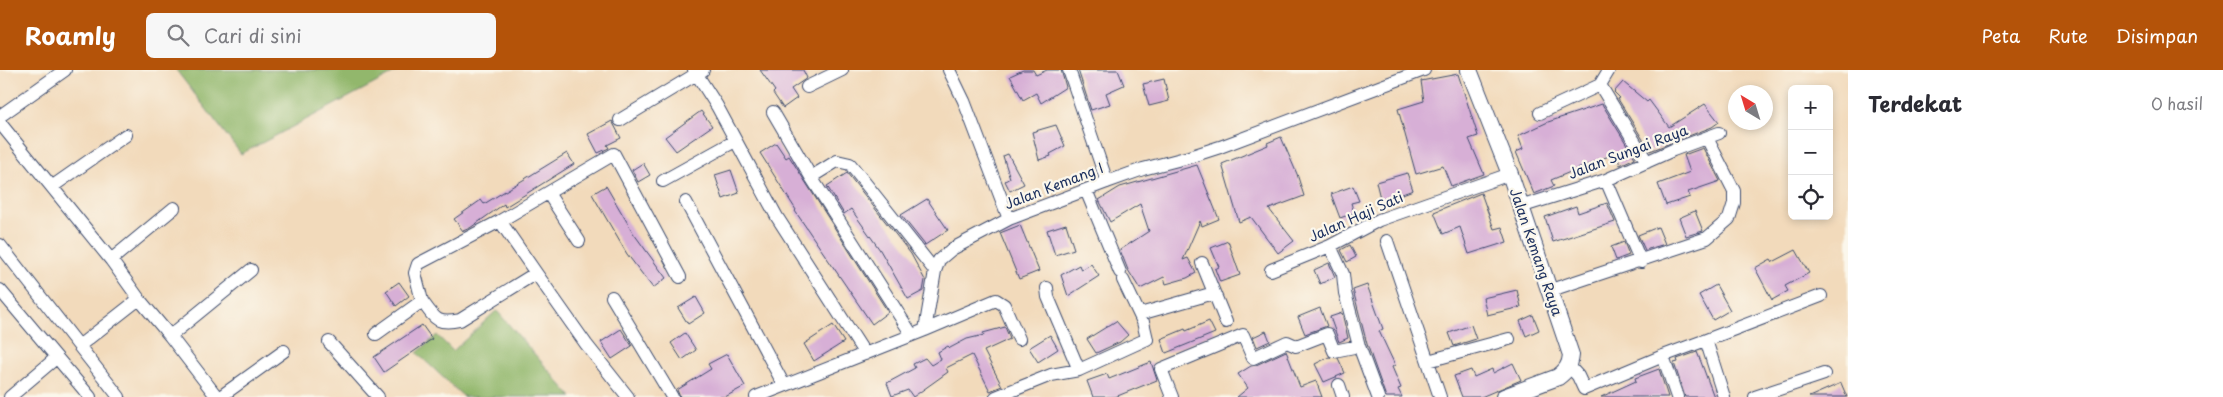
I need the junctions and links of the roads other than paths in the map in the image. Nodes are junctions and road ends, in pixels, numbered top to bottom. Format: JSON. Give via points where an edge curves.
{"nodes":[{"id":1,"x":65,"y":70,"type":"edge"},
{"id":2,"x":842,"y":70,"type":"edge"},
{"id":3,"x":950,"y":70,"type":"edge"},
{"id":4,"x":1068,"y":70,"type":"edge"},
{"id":5,"x":1424,"y":70,"type":"edge"},
{"id":6,"x":1469,"y":70,"type":"edge"},
{"id":7,"x":1609,"y":70,"type":"edge"},
{"id":8,"x":698,"y":71,"type":"edge"},
{"id":9,"x":1600,"y":85,"type":"junction"},
{"id":10,"x":807,"y":88,"type":"dead end"},
{"id":11,"x":773,"y":112,"type":"dead end"},
{"id":12,"x":1540,"y":113,"type":"dead end"},
{"id":13,"x":0,"y":116,"type":"edge"},
{"id":14,"x":620,"y":120,"type":"dead end"},
{"id":15,"x":0,"y":123,"type":"edge"},
{"id":16,"x":1719,"y":133,"type":"dead end"},
{"id":17,"x":126,"y":135,"type":"dead end"},
{"id":18,"x":1707,"y":138,"type":"junction"},
{"id":19,"x":735,"y":140,"type":"junction"},
{"id":20,"x":1647,"y":162,"type":"junction"},
{"id":21,"x":1510,"y":174,"type":"junction"},
{"id":22,"x":811,"y":176,"type":"junction"},
{"id":23,"x":1606,"y":180,"type":"junction"},
{"id":24,"x":663,"y":181,"type":"dead end"},
{"id":25,"x":1107,"y":182,"type":"junction"},
{"id":26,"x":53,"y":186,"type":"junction"},
{"id":27,"x":1086,"y":190,"type":"junction"},
{"id":28,"x":548,"y":192,"type":"junction"},
{"id":29,"x":686,"y":202,"type":"dead end"},
{"id":30,"x":174,"y":208,"type":"dead end"},
{"id":31,"x":1520,"y":208,"type":"junction"},
{"id":32,"x":1009,"y":219,"type":"junction"},
{"id":33,"x":500,"y":221,"type":"junction"},
{"id":34,"x":579,"y":241,"type":"dead end"},
{"id":35,"x":1387,"y":241,"type":"dead end"},
{"id":36,"x":0,"y":245,"type":"edge"},
{"id":37,"x":1330,"y":246,"type":"junction"},
{"id":38,"x":111,"y":260,"type":"junction"},
{"id":39,"x":1641,"y":262,"type":"junction"},
{"id":40,"x":1202,"y":263,"type":"dead end"},
{"id":41,"x":251,"y":270,"type":"dead end"},
{"id":42,"x":1271,"y":270,"type":"dead end"},
{"id":43,"x":935,"y":271,"type":"junction"},
{"id":44,"x":536,"y":272,"type":"junction"},
{"id":45,"x":680,"y":277,"type":"dead end"},
{"id":46,"x":1047,"y":288,"type":"dead end"},
{"id":47,"x":0,"y":290,"type":"edge"},
{"id":48,"x":1548,"y":291,"type":"junction"},
{"id":49,"x":1214,"y":293,"type":"junction"},
{"id":50,"x":1821,"y":296,"type":"dead end"},
{"id":51,"x":612,"y":298,"type":"dead end"},
{"id":52,"x":139,"y":299,"type":"junction"},
{"id":53,"x":422,"y":301,"type":"junction"},
{"id":54,"x":1140,"y":314,"type":"junction"},
{"id":55,"x":1226,"y":322,"type":"dead end"},
{"id":56,"x":925,"y":330,"type":"junction"},
{"id":57,"x":376,"y":334,"type":"dead end"},
{"id":58,"x":912,"y":335,"type":"junction"},
{"id":59,"x":170,"y":336,"type":"junction"},
{"id":60,"x":1018,"y":339,"type":"dead end"},
{"id":61,"x":1509,"y":339,"type":"dead end"},
{"id":62,"x":1706,"y":340,"type":"junction"},
{"id":63,"x":329,"y":342,"type":"dead end"},
{"id":64,"x":78,"y":346,"type":"junction"},
{"id":65,"x":1360,"y":346,"type":"junction"},
{"id":66,"x":284,"y":351,"type":"dead end"},
{"id":67,"x":865,"y":354,"type":"junction"},
{"id":68,"x":1663,"y":356,"type":"junction"},
{"id":69,"x":56,"y":358,"type":"junction"},
{"id":70,"x":1428,"y":361,"type":"junction"},
{"id":71,"x":1569,"y":366,"type":"junction"},
{"id":72,"x":1079,"y":370,"type":"junction"},
{"id":73,"x":1824,"y":374,"type":"dead end"},
{"id":74,"x":784,"y":385,"type":"junction"},
{"id":75,"x":1586,"y":393,"type":"edge"},
{"id":76,"x":1169,"y":396,"type":"edge"},
{"id":77,"x":10,"y":397,"type":"edge"},
{"id":78,"x":90,"y":397,"type":"edge"},
{"id":79,"x":119,"y":397,"type":"edge"},
{"id":80,"x":218,"y":397,"type":"edge"},
{"id":81,"x":378,"y":397,"type":"edge"},
{"id":82,"x":628,"y":397,"type":"edge"},
{"id":83,"x":672,"y":397,"type":"edge"},
{"id":84,"x":756,"y":397,"type":"edge"},
{"id":85,"x":996,"y":397,"type":"edge"},
{"id":86,"x":1378,"y":397,"type":"edge"},
{"id":87,"x":1440,"y":397,"type":"edge"},
{"id":88,"x":1504,"y":397,"type":"edge"},
{"id":89,"x":1677,"y":397,"type":"edge"},
{"id":90,"x":1724,"y":397,"type":"edge"},
{"id":91,"x":1755,"y":397,"type":"edge"}],
"edges":[{"from":1,"to":13,"type":"street"},
{"from":2,"to":10,"type":"street"},
{"from":3,"to":32,"type":"street"},
{"from":4,"to":25,"type":"street"},
{"from":5,"to":25,"type":"street","name":"Jalan Kemang I","via":[[1189,158]]},
{"from":6,"to":21,"type":"street","name":"Jalan Kemang Raya"},
{"from":7,"to":9,"type":"street"},
{"from":8,"to":14,"type":"street"},
{"from":8,"to":19,"type":"street"},
{"from":9,"to":12,"type":"street"},
{"from":9,"to":20,"type":"street"},
{"from":11,"to":22,"type":"street"},
{"from":15,"to":26,"type":"street"},
{"from":16,"to":18,"type":"street","name":"Jalan Sungai Raya"},
{"from":17,"to":26,"type":"street"},
{"from":18,"to":20,"type":"street","name":"Jalan Sungai Raya"},
{"from":18,"to":39,"type":"street","via":[[1734,191],[1729,219],[1707,238]]},
{"from":19,"to":24,"type":"street"},
{"from":19,"to":67,"type":"street","via":[[777,218]]},
{"from":20,"to":23,"type":"street","name":"Jalan Sungai Raya"},
{"from":21,"to":31,"type":"street","name":"Jalan Kemang Raya"},
{"from":21,"to":37,"type":"street","name":"Jalan Haji Sati","via":[[1379,220]]},
{"from":22,"to":43,"type":"street","via":[[836,161],[850,164]]},
{"from":22,"to":58,"type":"street"},
{"from":23,"to":31,"type":"street","name":"Jalan Sungai Raya"},
{"from":23,"to":39,"type":"street"},
{"from":25,"to":27,"type":"street","name":"Jalan Kemang I"},
{"from":26,"to":38,"type":"street"},
{"from":27,"to":32,"type":"street","name":"Jalan Kemang I"},
{"from":27,"to":54,"type":"street"},
{"from":28,"to":33,"type":"street"},
{"from":28,"to":34,"type":"street"},
{"from":28,"to":45,"type":"street","via":[[614,154]]},
{"from":29,"to":74,"type":"street"},
{"from":30,"to":38,"type":"street"},
{"from":31,"to":48,"type":"street","name":"Jalan Kemang Raya"},
{"from":32,"to":43,"type":"street","name":"Jalan Kemang I","via":[[952,249],[939,260]]},
{"from":33,"to":44,"type":"street"},
{"from":33,"to":53,"type":"street","via":[[418,264],[415,272]]},
{"from":35,"to":70,"type":"street"},
{"from":36,"to":64,"type":"street"},
{"from":37,"to":42,"type":"street","name":"Jalan Haji Sati"},
{"from":37,"to":65,"type":"street","via":[[1343,274]]},
{"from":38,"to":52,"type":"street"},
{"from":39,"to":48,"type":"street"},
{"from":40,"to":49,"type":"street"},
{"from":41,"to":59,"type":"street"},
{"from":43,"to":56,"type":"street","name":"Jalan Kemang I"},
{"from":44,"to":53,"type":"street","via":[[460,320],[446,323],[435,319]]},
{"from":44,"to":82,"type":"street"},
{"from":46,"to":72,"type":"street"},
{"from":47,"to":69,"type":"street"},
{"from":48,"to":71,"type":"street","name":"Jalan Kemang Raya","via":[[1571,355]]},
{"from":49,"to":54,"type":"street"},
{"from":49,"to":55,"type":"street"},
{"from":50,"to":62,"type":"street"},
{"from":51,"to":83,"type":"street"},
{"from":52,"to":59,"type":"street"},
{"from":52,"to":64,"type":"street"},
{"from":53,"to":57,"type":"street"},
{"from":54,"to":72,"type":"street","via":[[1147,339]]},
{"from":56,"to":58,"type":"street"},
{"from":56,"to":60,"type":"street","via":[[996,300],[1004,305]]},
{"from":58,"to":67,"type":"street"},
{"from":59,"to":80,"type":"street"},
{"from":61,"to":70,"type":"street"},
{"from":62,"to":68,"type":"street"},
{"from":62,"to":90,"type":"street"},
{"from":63,"to":81,"type":"street"},
{"from":64,"to":79,"type":"street"},
{"from":65,"to":76,"type":"street","via":[[1334,351],[1327,334],[1296,346],[1287,342],[1253,358],[1243,335],[1162,369]]},
{"from":65,"to":86,"type":"street"},
{"from":66,"to":80,"type":"street"},
{"from":67,"to":74,"type":"street"},
{"from":68,"to":75,"type":"street"},
{"from":68,"to":89,"type":"street"},
{"from":69,"to":77,"type":"street"},
{"from":69,"to":78,"type":"street"},
{"from":70,"to":87,"type":"street"},
{"from":71,"to":75,"type":"street"},
{"from":71,"to":88,"type":"street","via":[[1558,377]]},
{"from":72,"to":85,"type":"street","via":[[1050,375]]},
{"from":73,"to":91,"type":"street"},
{"from":74,"to":84,"type":"street"}]}
